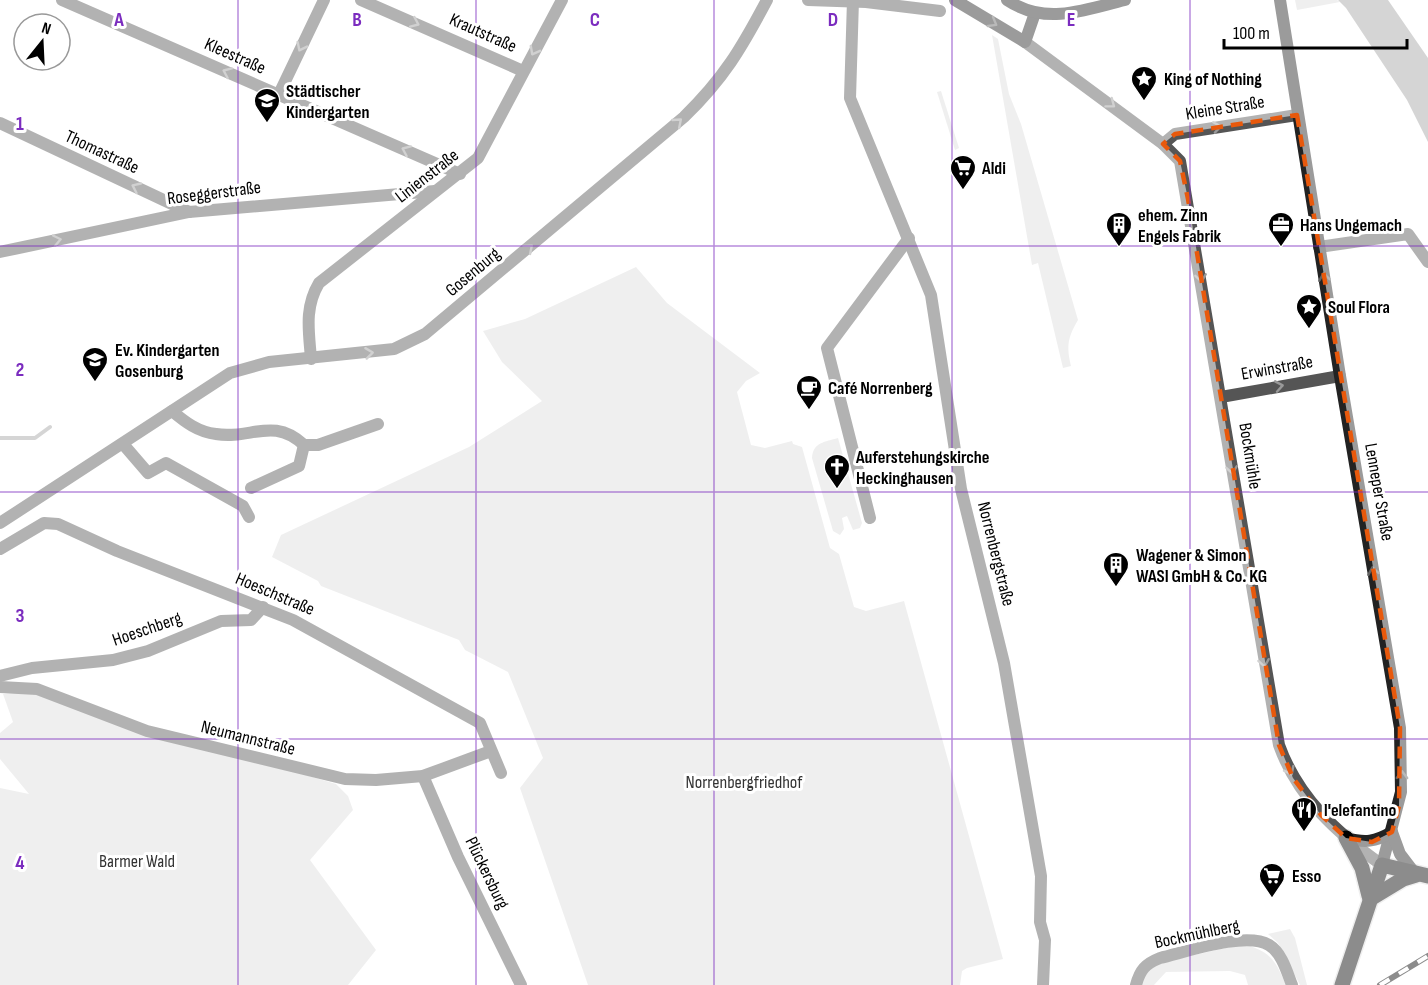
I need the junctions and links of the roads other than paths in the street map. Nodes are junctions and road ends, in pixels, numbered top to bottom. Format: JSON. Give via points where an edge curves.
{"nodes":[{"id":1,"x":62,"y":0,"type":"edge"},
{"id":2,"x":324,"y":0,"type":"edge"},
{"id":3,"x":361,"y":0,"type":"edge"},
{"id":4,"x":561,"y":0,"type":"edge"},
{"id":5,"x":767,"y":0,"type":"edge"},
{"id":6,"x":808,"y":0,"type":"edge"},
{"id":7,"x":853,"y":0,"type":"edge"},
{"id":8,"x":955,"y":0,"type":"edge"},
{"id":9,"x":1007,"y":0,"type":"edge"},
{"id":10,"x":1125,"y":0,"type":"edge"},
{"id":11,"x":1280,"y":0,"type":"edge"},
{"id":12,"x":940,"y":11,"type":"dead end"},
{"id":13,"x":1035,"y":13,"type":"junction"},
{"id":14,"x":1025,"y":42,"type":"junction"},
{"id":15,"x":523,"y":71,"type":"junction"},
{"id":16,"x":279,"y":94,"type":"junction"},
{"id":17,"x":1297,"y":115,"type":"junction"},
{"id":18,"x":0,"y":123,"type":"edge"},
{"id":19,"x":1163,"y":144,"type":"junction"},
{"id":20,"x":460,"y":174,"type":"junction"},
{"id":21,"x":435,"y":191,"type":"junction"},
{"id":22,"x":189,"y":212,"type":"junction"},
{"id":23,"x":909,"y":238,"type":"junction"},
{"id":24,"x":1319,"y":247,"type":"junction"},
{"id":25,"x":0,"y":252,"type":"edge"},
{"id":26,"x":1428,"y":262,"type":"edge"},
{"id":27,"x":311,"y":359,"type":"junction"},
{"id":28,"x":1340,"y":376,"type":"junction"},
{"id":29,"x":1221,"y":396,"type":"junction"},
{"id":30,"x":172,"y":411,"type":"junction"},
{"id":31,"x":378,"y":424,"type":"dead end"},
{"id":32,"x":123,"y":444,"type":"junction"},
{"id":33,"x":304,"y":445,"type":"junction"},
{"id":34,"x":251,"y":488,"type":"dead end"},
{"id":35,"x":249,"y":517,"type":"dead end"},
{"id":36,"x":870,"y":518,"type":"dead end"},
{"id":37,"x":0,"y":523,"type":"edge"},
{"id":38,"x":0,"y":549,"type":"edge"},
{"id":39,"x":263,"y":607,"type":"junction"},
{"id":40,"x":0,"y":676,"type":"edge"},
{"id":41,"x":0,"y":687,"type":"edge"},
{"id":42,"x":491,"y":751,"type":"junction"},
{"id":43,"x":501,"y":773,"type":"dead end"},
{"id":44,"x":423,"y":776,"type":"junction"},
{"id":45,"x":1392,"y":832,"type":"junction"},
{"id":46,"x":1346,"y":838,"type":"junction"},
{"id":47,"x":1382,"y":865,"type":"junction"},
{"id":48,"x":1422,"y":875,"type":"edge"},
{"id":49,"x":1370,"y":899,"type":"junction"},
{"id":50,"x":521,"y":985,"type":"edge"},
{"id":51,"x":1043,"y":985,"type":"edge"},
{"id":52,"x":1136,"y":985,"type":"edge"},
{"id":53,"x":1292,"y":985,"type":"edge"},
{"id":54,"x":1342,"y":985,"type":"edge"}],
"edges":[{"from":16,"to":1,"type":"street","name":"Kleestraße","one_way":true},
{"from":2,"to":16,"type":"street","one_way":true},
{"from":3,"to":15,"type":"street","name":"Krautstraße","one_way":true},
{"from":4,"to":15,"type":"street","name":"Linienstraße","one_way":true},
{"from":27,"to":5,"type":"street","name":"Gosenburg","one_way":true,"via":[[394,349],[425,334],[453,312],[684,117],[734,61]]},
{"from":6,"to":7,"type":"street"},
{"from":7,"to":12,"type":"street"},
{"from":7,"to":23,"type":"street","name":"Norrenbergstraße","via":[[850,98]]},
{"from":8,"to":14,"type":"main road","one_way":true},
{"from":9,"to":13,"type":"main road"},
{"from":10,"to":13,"type":"main road","via":[[1057,16]]},
{"from":11,"to":17,"type":"main road","name":"Lenneper Straße"},
{"from":13,"to":14,"type":"main road"},
{"from":14,"to":19,"type":"street","name":"Bockmühle","one_way":true},
{"from":15,"to":20,"type":"street","name":"Linienstraße","via":[[478,158]]},
{"from":20,"to":16,"type":"street","name":"Kleestraße","one_way":true},
{"from":19,"to":17,"type":"street","name":"Kleine Straße","one_way":true,"via":[[1175,134]]},
{"from":17,"to":24,"type":"main road","name":"Lenneper Straße"},
{"from":22,"to":18,"type":"street","name":"Thomastraße","one_way":true},
{"from":19,"to":29,"type":"street","name":"Bockmühle","one_way":true,"via":[[1180,161]]},
{"from":20,"to":21,"type":"street","name":"Linienstraße"},
{"from":21,"to":22,"type":"street","name":"Roseggerstraße"},
{"from":21,"to":27,"type":"street","name":"Linienstraße","via":[[319,284],[309,302]]},
{"from":25,"to":22,"type":"street","name":"Roseggerstraße","one_way":true},
{"from":23,"to":36,"type":"street","via":[[827,348]]},
{"from":23,"to":51,"type":"street","name":"Norrenbergstraße","via":[[931,295],[961,489],[1004,663],[1024,769],[1041,876]]},
{"from":24,"to":26,"type":"street","via":[[1408,234]]},
{"from":28,"to":24,"type":"main road","name":"Lenneper Straße","one_way":true},
{"from":27,"to":30,"type":"street","name":"Gosenburg","via":[[269,362],[230,373]]},
{"from":29,"to":28,"type":"street","name":"Erwinstraße","one_way":true},
{"from":45,"to":28,"type":"main road","name":"Lenneper Straße","one_way":true,"via":[[1402,782],[1400,728]]},
{"from":29,"to":46,"type":"street","name":"Bockmühle","one_way":true,"via":[[1280,745],[1286,765],[1304,794]]},
{"from":30,"to":32,"type":"street","name":"Gosenburg"},
{"from":30,"to":33,"type":"street","via":[[186,423],[216,435],[268,428]]},
{"from":31,"to":33,"type":"street","via":[[318,445]]},
{"from":32,"to":35,"type":"street","via":[[148,473],[166,463],[243,506]]},
{"from":32,"to":37,"type":"street","name":"Gosenburg"},
{"from":33,"to":34,"type":"street","via":[[299,466]]},
{"from":38,"to":39,"type":"street","name":"Hoeschstraße","via":[[44,523],[58,524]]},
{"from":39,"to":40,"type":"street","name":"Hoeschberg","via":[[251,620],[221,621],[148,651],[113,660],[32,668]]},
{"from":39,"to":42,"type":"street","name":"Hoeschstraße","via":[[316,630],[480,723]]},
{"from":41,"to":44,"type":"street","name":"Neumannstraße","via":[[37,688],[147,732],[313,773],[376,780]]},
{"from":42,"to":43,"type":"street","name":"Hoeschstraße"},
{"from":42,"to":44,"type":"street","name":"Neumannstraße"},
{"from":44,"to":50,"type":"street","name":"Plückersburg"},
{"from":45,"to":46,"type":"main road","via":[[1372,842]]},
{"from":45,"to":47,"type":"main road","name":"Lenneper Straße"},
{"from":45,"to":48,"type":"main road","via":[[1400,854]]},
{"from":46,"to":47,"type":"street","name":"Bockmühle"},
{"from":46,"to":49,"type":"main road","via":[[1362,868]]},
{"from":47,"to":48,"type":"main road","name":"Bockmühle"},
{"from":47,"to":49,"type":"main road","name":"Lenneper Straße"},
{"from":48,"to":49,"type":"main road","via":[[1403,879]]},
{"from":49,"to":54,"type":"main road","name":"Lenneper Straße"},
{"from":52,"to":53,"type":"street","name":"Bockmühlberg","via":[[1148,963],[1246,939],[1269,945],[1281,959]]}]}
